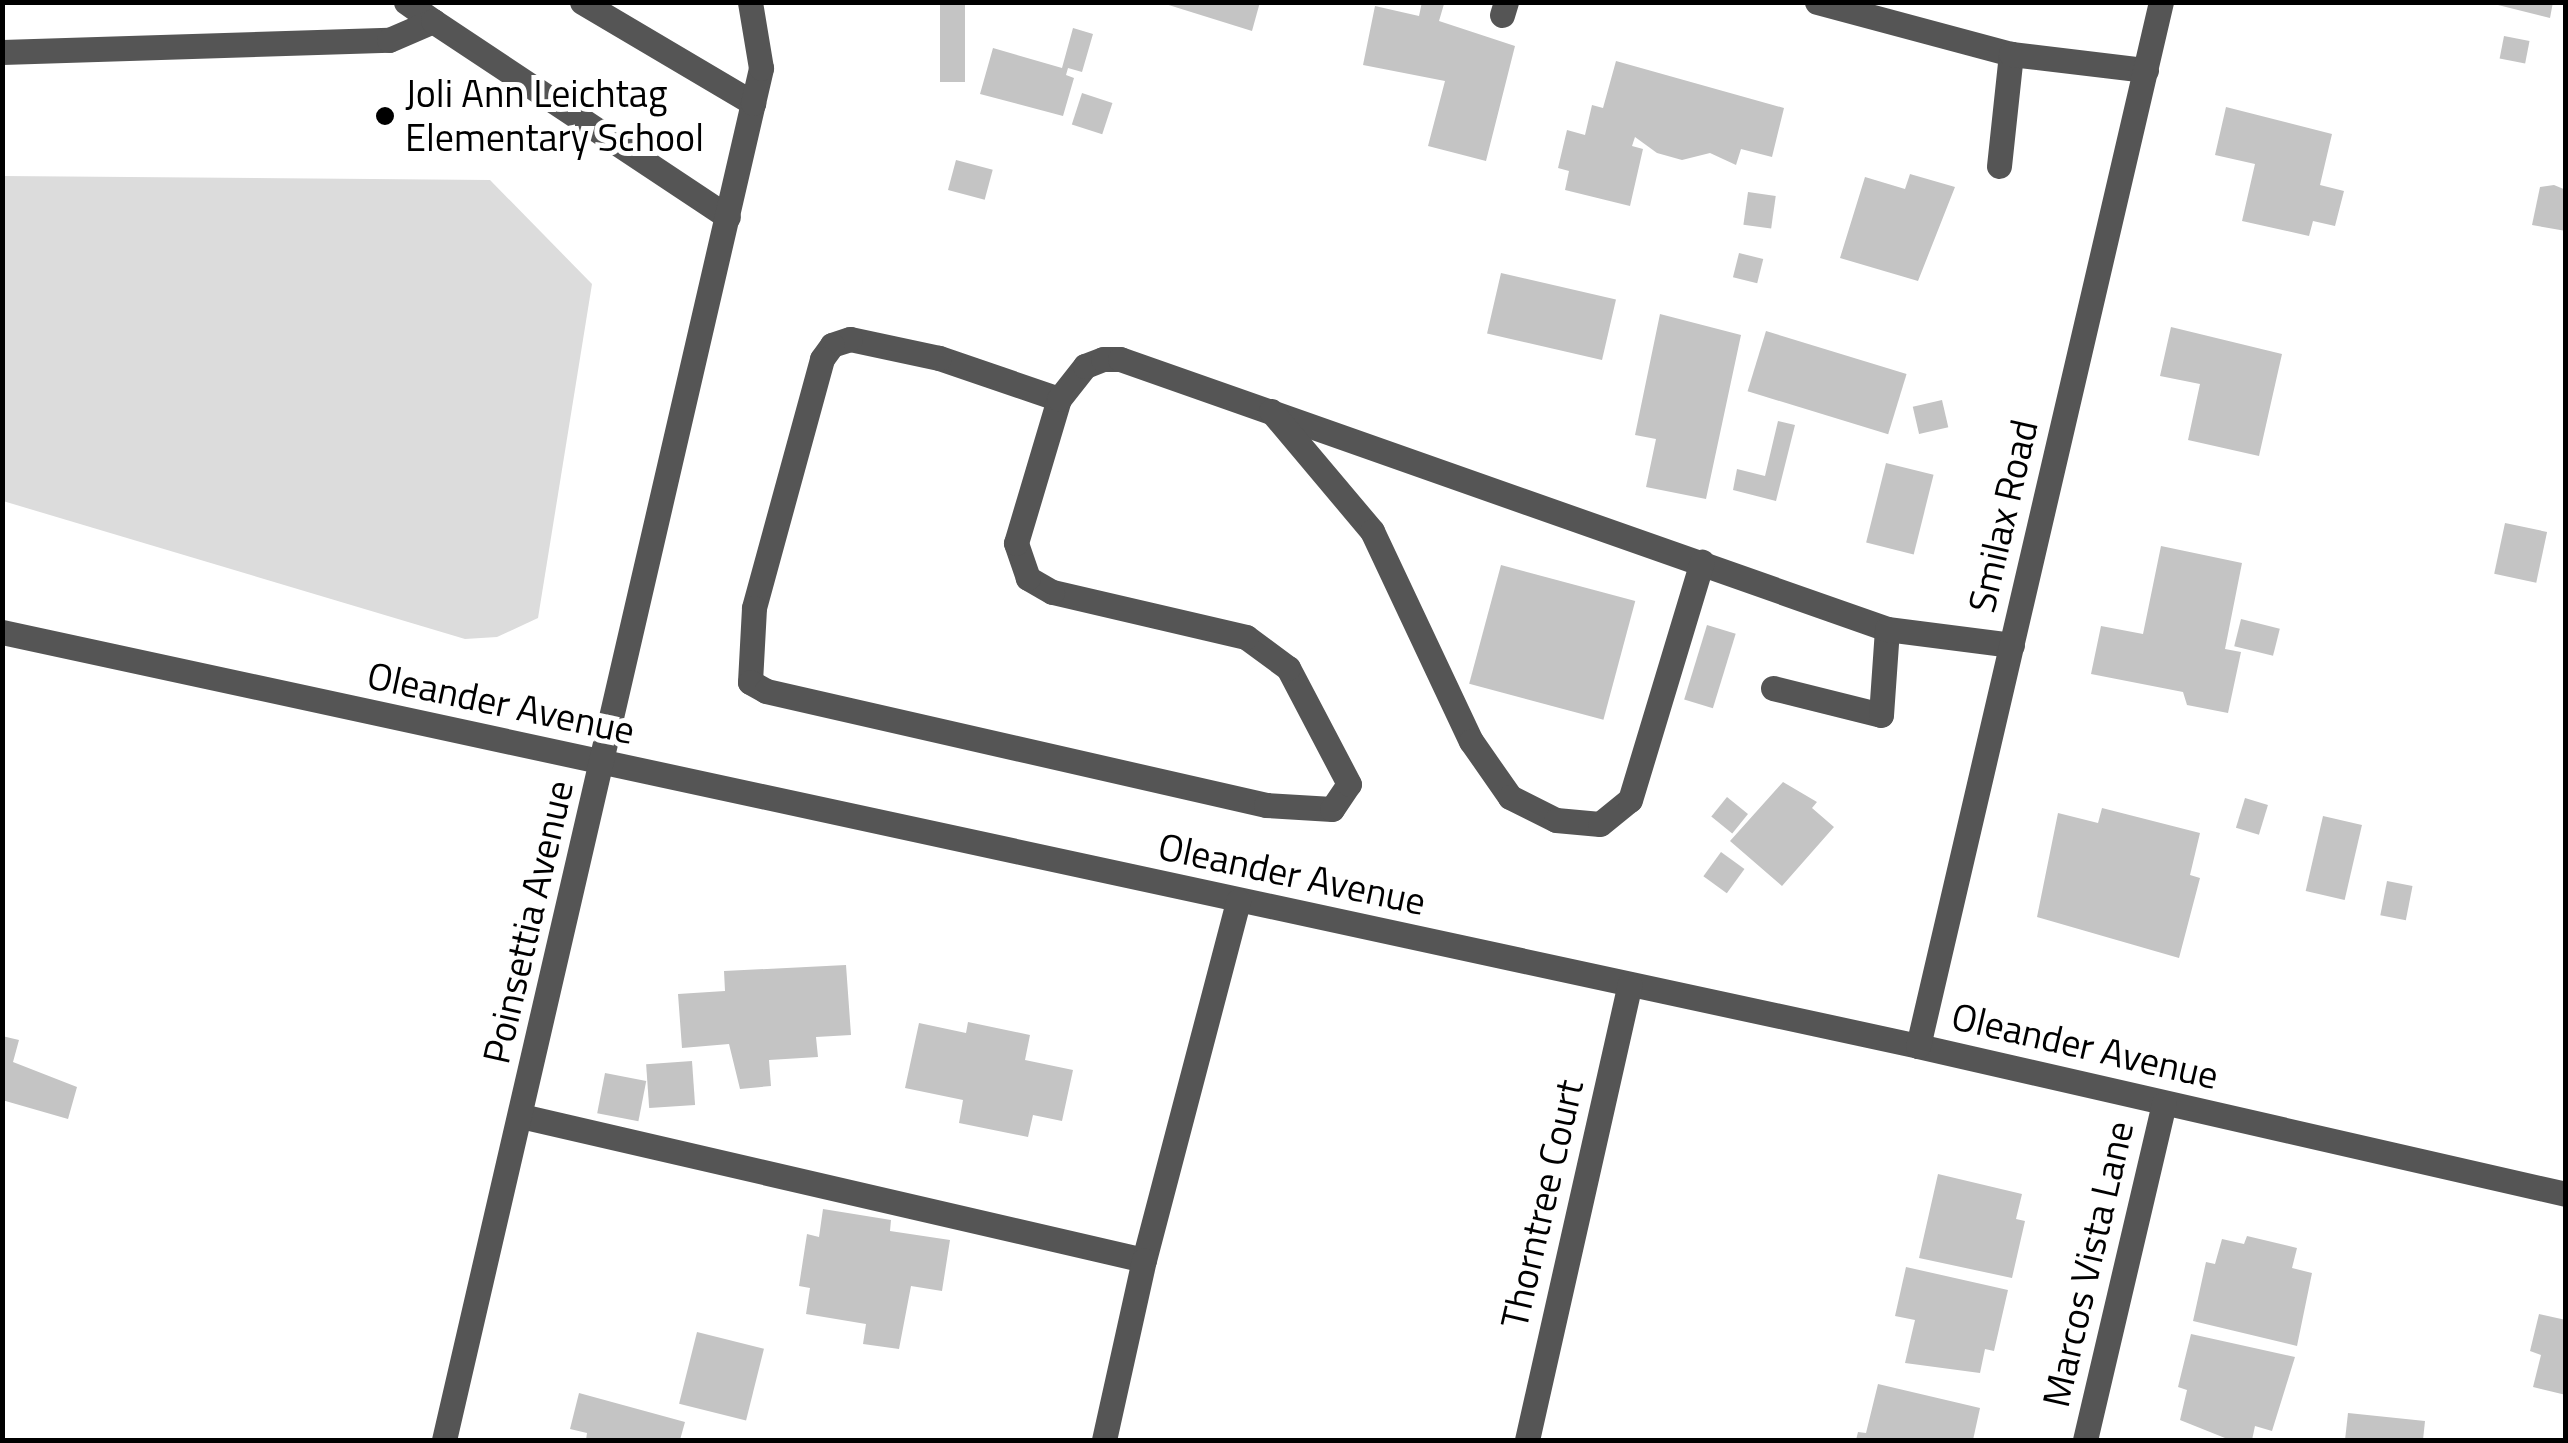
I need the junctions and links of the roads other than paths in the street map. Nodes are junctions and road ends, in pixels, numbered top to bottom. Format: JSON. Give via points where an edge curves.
{"nodes":[{"id":1,"x":406,"y":2,"type":"edge"},
{"id":2,"x":582,"y":2,"type":"edge"},
{"id":3,"x":750,"y":2,"type":"edge"},
{"id":4,"x":1817,"y":2,"type":"edge"},
{"id":5,"x":2161,"y":2,"type":"edge"},
{"id":6,"x":433,"y":21,"type":"junction"},
{"id":7,"x":2,"y":52,"type":"edge"},
{"id":8,"x":2012,"y":54,"type":"junction"},
{"id":9,"x":2146,"y":70,"type":"junction"},
{"id":10,"x":754,"y":103,"type":"junction"},
{"id":11,"x":1998,"y":166,"type":"dead end"},
{"id":12,"x":728,"y":216,"type":"junction"},
{"id":13,"x":1058,"y":398,"type":"junction"},
{"id":14,"x":1272,"y":411,"type":"junction"},
{"id":15,"x":1702,"y":562,"type":"junction"},
{"id":16,"x":1887,"y":630,"type":"junction"},
{"id":17,"x":2,"y":632,"type":"edge"},
{"id":18,"x":2012,"y":645,"type":"junction"},
{"id":19,"x":1773,"y":688,"type":"dead end"},
{"id":20,"x":604,"y":764,"type":"junction"},
{"id":21,"x":1238,"y":901,"type":"junction"},
{"id":22,"x":1630,"y":984,"type":"junction"},
{"id":23,"x":1918,"y":1046,"type":"junction"},
{"id":24,"x":2164,"y":1104,"type":"junction"},
{"id":25,"x":521,"y":1116,"type":"junction"},
{"id":26,"x":2566,"y":1194,"type":"edge"},
{"id":27,"x":1144,"y":1260,"type":"junction"},
{"id":28,"x":444,"y":1440,"type":"edge"},
{"id":29,"x":1104,"y":1440,"type":"edge"},
{"id":30,"x":1527,"y":1440,"type":"edge"},
{"id":31,"x":2085,"y":1440,"type":"edge"}],
"edges":[{"from":1,"to":6,"type":"street"},
{"from":2,"to":10,"type":"street"},
{"from":3,"to":10,"type":"street","name":"Poinsettia Avenue","via":[[761,68]]},
{"from":4,"to":8,"type":"street"},
{"from":5,"to":9,"type":"street","name":"Smilax Road"},
{"from":6,"to":7,"type":"street","via":[[389,40]]},
{"from":6,"to":12,"type":"street"},
{"from":8,"to":9,"type":"street"},
{"from":8,"to":11,"type":"street"},
{"from":9,"to":18,"type":"street","name":"Smilax Road"},
{"from":10,"to":12,"type":"street","name":"Poinsettia Avenue"},
{"from":12,"to":20,"type":"street","name":"Poinsettia Avenue"},
{"from":13,"to":13,"type":"street","via":[[1016,543],[1028,578],[1052,592],[1246,638],[1288,668],[1349,784],[1332,809],[1266,805],[766,691],[750,682],[754,608],[822,359],[832,345],[850,339],[939,358]]},
{"from":13,"to":14,"type":"street","via":[[1085,366],[1120,359]]},
{"from":14,"to":15,"type":"street"},
{"from":14,"to":15,"type":"street","via":[[1372,531],[1510,797],[1556,820],[1600,824],[1630,800]]},
{"from":15,"to":16,"type":"street"},
{"from":16,"to":18,"type":"street"},
{"from":16,"to":19,"type":"street","via":[[1881,715]]},
{"from":17,"to":20,"type":"street","name":"Oleander Avenue"},
{"from":18,"to":23,"type":"street","name":"Smilax Road"},
{"from":20,"to":21,"type":"street","name":"Oleander Avenue"},
{"from":20,"to":25,"type":"street","name":"Poinsettia Avenue"},
{"from":21,"to":22,"type":"street","name":"Oleander Avenue"},
{"from":21,"to":27,"type":"street"},
{"from":22,"to":23,"type":"street","name":"Oleander Avenue"},
{"from":22,"to":30,"type":"street","name":"Thorntree Court"},
{"from":23,"to":24,"type":"street","name":"Oleander Avenue"},
{"from":24,"to":26,"type":"street","name":"Oleander Avenue"},
{"from":24,"to":31,"type":"street","name":"Marcos Vista Lane"},
{"from":25,"to":27,"type":"street"},
{"from":25,"to":28,"type":"street","name":"Poinsettia Avenue"},
{"from":27,"to":29,"type":"street"}]}
